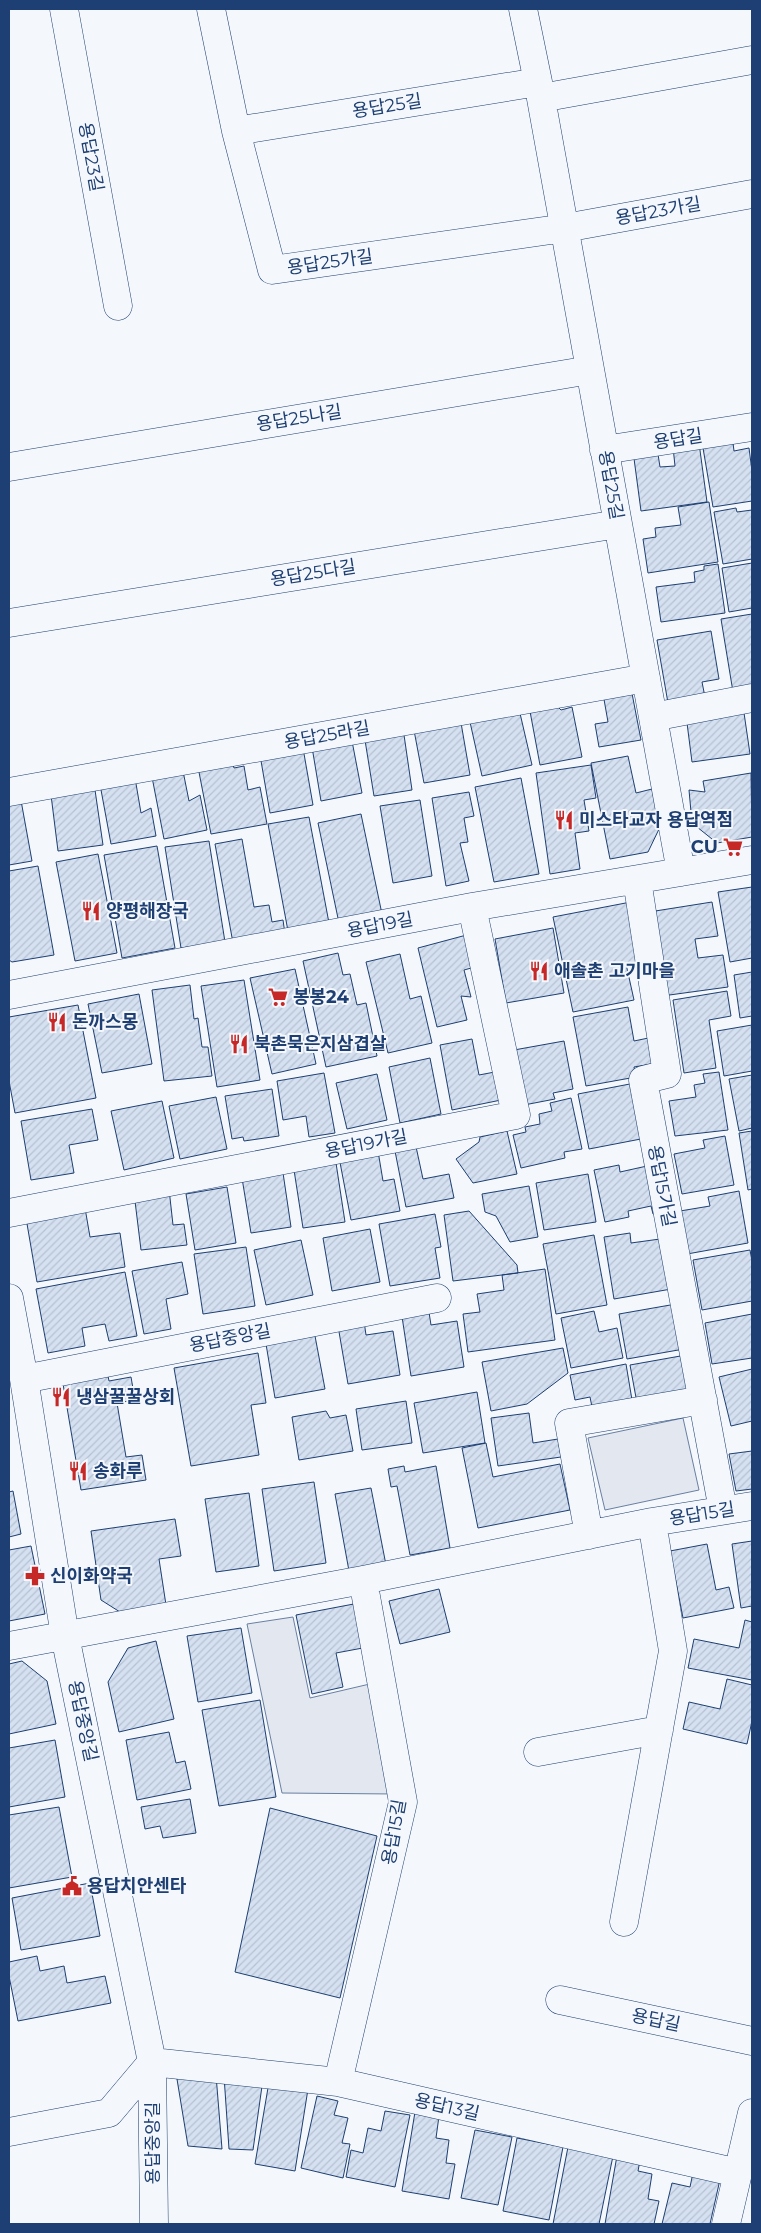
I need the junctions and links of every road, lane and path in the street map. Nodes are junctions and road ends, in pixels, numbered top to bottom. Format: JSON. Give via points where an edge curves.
{"nodes":[{"id":1,"x":64,"y":9,"type":"edge"},
{"id":2,"x":211,"y":9,"type":"edge"},
{"id":3,"x":523,"y":9,"type":"edge"},
{"id":4,"x":752,"y":60,"type":"edge"},
{"id":5,"x":540,"y":90,"type":"junction"},
{"id":6,"x":236,"y":131,"type":"junction"},
{"id":7,"x":752,"y":194,"type":"edge"},
{"id":8,"x":564,"y":228,"type":"junction"},
{"id":9,"x":118,"y":306,"type":"dead end"},
{"id":10,"x":590,"y":370,"type":"junction"},
{"id":11,"x":752,"y":427,"type":"edge"},
{"id":12,"x":604,"y":450,"type":"junction"},
{"id":13,"x":9,"y":467,"type":"edge"},
{"id":14,"x":618,"y":524,"type":"junction"},
{"id":15,"x":9,"y":623,"type":"edge"},
{"id":16,"x":646,"y":678,"type":"junction"},
{"id":17,"x":752,"y":698,"type":"edge"},
{"id":18,"x":653,"y":717,"type":"junction"},
{"id":19,"x":9,"y":792,"type":"edge"},
{"id":20,"x":752,"y":860,"type":"edge"},
{"id":21,"x":681,"y":872,"type":"junction"},
{"id":22,"x":637,"y":880,"type":"junction"},
{"id":23,"x":472,"y":907,"type":"junction"},
{"id":24,"x":9,"y":995,"type":"edge"},
{"id":25,"x":9,"y":1213,"type":"edge"},
{"id":26,"x":9,"y":1298,"type":"edge"},
{"id":27,"x":437,"y":1298,"type":"dead end"},
{"id":28,"x":24,"y":1379,"type":"junction"},
{"id":29,"x":703,"y":1400,"type":"junction"},
{"id":30,"x":752,"y":1506,"type":"edge"},
{"id":31,"x":723,"y":1510,"type":"junction"},
{"id":32,"x":652,"y":1522,"type":"junction"},
{"id":33,"x":589,"y":1534,"type":"junction"},
{"id":34,"x":364,"y":1580,"type":"junction"},
{"id":35,"x":65,"y":1636,"type":"junction"},
{"id":36,"x":9,"y":1646,"type":"edge"},
{"id":37,"x":659,"y":1730,"type":"junction"},
{"id":38,"x":538,"y":1752,"type":"dead end"},
{"id":39,"x":624,"y":1922,"type":"dead end"},
{"id":40,"x":560,"y":2000,"type":"dead end"},
{"id":41,"x":752,"y":2041,"type":"edge"},
{"id":42,"x":152,"y":2062,"type":"junction"},
{"id":43,"x":338,"y":2082,"type":"junction"},
{"id":44,"x":752,"y":2113,"type":"edge"},
{"id":45,"x":9,"y":2132,"type":"edge"},
{"id":46,"x":738,"y":2173,"type":"junction"},
{"id":47,"x":154,"y":2224,"type":"edge"},
{"id":48,"x":726,"y":2224,"type":"edge"}],
"edges":[{"from":1,"to":9,"type":"street","name":"용답23길"},
{"from":2,"to":6,"type":"street","name":"용답25가길"},
{"from":3,"to":5,"type":"street","name":"용답25길"},
{"from":4,"to":5,"type":"street","name":"용답25길"},
{"from":5,"to":6,"type":"street","name":"용답25길"},
{"from":5,"to":8,"type":"street","name":"용답25길"},
{"from":6,"to":8,"type":"street","name":"용답25가길","via":[[272,270]]},
{"from":7,"to":8,"type":"street","name":"용답23가길"},
{"from":8,"to":10,"type":"street","name":"용답25길"},
{"from":10,"to":12,"type":"street","name":"용답25길"},
{"from":10,"to":13,"type":"street","name":"용답25나길"},
{"from":11,"to":12,"type":"street","name":"용답길"},
{"from":12,"to":14,"type":"street","name":"용답25길"},
{"from":14,"to":15,"type":"street","name":"용답25다길"},
{"from":14,"to":16,"type":"street","name":"용답25길"},
{"from":16,"to":18,"type":"street","name":"용답25길"},
{"from":16,"to":19,"type":"street","name":"용답25라길"},
{"from":17,"to":18,"type":"street"},
{"from":18,"to":21,"type":"street","name":"용답25길"},
{"from":20,"to":21,"type":"street","name":"용답19길"},
{"from":21,"to":22,"type":"street","name":"용답19길"},
{"from":22,"to":23,"type":"street","name":"용답19길"},
{"from":22,"to":29,"type":"street","name":"용답15가길","via":[[667,1074],[643,1080]]},
{"from":23,"to":24,"type":"street","name":"용답19길"},
{"from":23,"to":25,"type":"street","name":"용답19가길","via":[[516,1114]]},
{"from":26,"to":28,"type":"street","name":"용답중앙길"},
{"from":27,"to":28,"type":"street","name":"용답중앙길"},
{"from":28,"to":35,"type":"street","name":"용답중앙길"},
{"from":29,"to":31,"type":"street","name":"용답15가길"},
{"from":29,"to":33,"type":"street","via":[[569,1423]]},
{"from":30,"to":31,"type":"street","name":"용답15길"},
{"from":31,"to":32,"type":"street","name":"용답15길"},
{"from":32,"to":33,"type":"street","name":"용답15길"},
{"from":32,"to":37,"type":"street","name":"용답15길","via":[[673,1651]]},
{"from":33,"to":34,"type":"street","name":"용답15길"},
{"from":34,"to":35,"type":"street","name":"용답15길"},
{"from":34,"to":43,"type":"street","name":"용답15길","via":[[403,1802]]},
{"from":35,"to":36,"type":"street","name":"용답15길"},
{"from":35,"to":42,"type":"street","name":"용답중앙길"},
{"from":37,"to":38,"type":"street"},
{"from":37,"to":39,"type":"street","name":"용답15길"},
{"from":40,"to":41,"type":"street","name":"용답길"},
{"from":42,"to":43,"type":"street","name":"용답13길"},
{"from":42,"to":45,"type":"street","name":"용답중앙길","via":[[109,2112]]},
{"from":42,"to":47,"type":"street","name":"용답중앙길"},
{"from":43,"to":46,"type":"street","name":"용답13길"},
{"from":44,"to":46,"type":"street"},
{"from":46,"to":48,"type":"street"}]}
